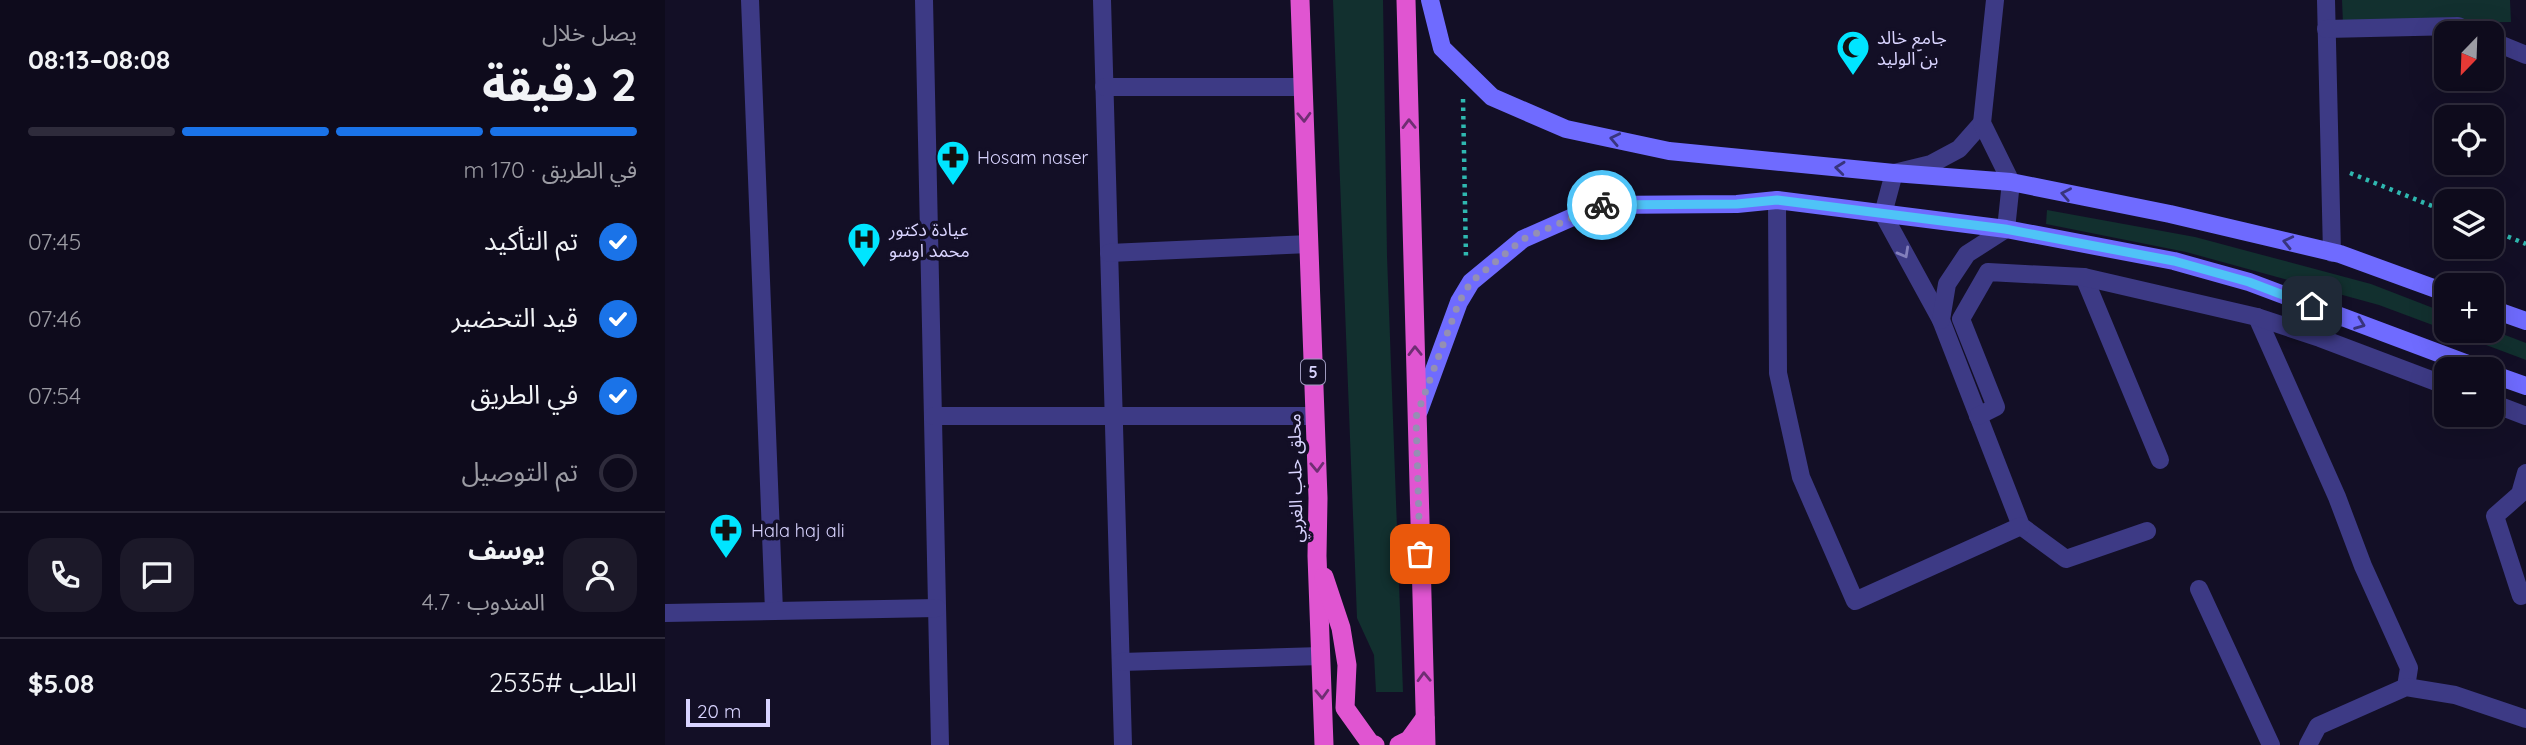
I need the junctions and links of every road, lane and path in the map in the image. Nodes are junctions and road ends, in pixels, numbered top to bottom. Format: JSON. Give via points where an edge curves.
{"nodes":[{"id":1,"x":750,"y":0,"type":"edge"},
{"id":2,"x":924,"y":0,"type":"edge"},
{"id":3,"x":1102,"y":0,"type":"edge"},
{"id":4,"x":1300,"y":0,"type":"edge"},
{"id":5,"x":1406,"y":0,"type":"edge"},
{"id":6,"x":1430,"y":0,"type":"edge"},
{"id":7,"x":1995,"y":0,"type":"edge"},
{"id":8,"x":2326,"y":0,"type":"edge"},
{"id":9,"x":2434,"y":27,"type":"edge"},
{"id":10,"x":2326,"y":29,"type":"junction"},
{"id":11,"x":2504,"y":46,"type":"edge"},
{"id":12,"x":2526,"y":55,"type":"edge"},
{"id":13,"x":1462,"y":68,"type":"junction"},
{"id":14,"x":1104,"y":87,"type":"junction"},
{"id":15,"x":1303,"y":87,"type":"junction"},
{"id":16,"x":1982,"y":122,"type":"junction"},
{"id":17,"x":2330,"y":164,"type":"junction"},
{"id":18,"x":1894,"y":173,"type":"junction"},
{"id":19,"x":2011,"y":183,"type":"junction"},
{"id":20,"x":1777,"y":200,"type":"junction"},
{"id":21,"x":2434,"y":207,"type":"edge"},
{"id":22,"x":1883,"y":214,"type":"junction"},
{"id":23,"x":2005,"y":229,"type":"junction"},
{"id":24,"x":2504,"y":235,"type":"edge"},
{"id":25,"x":1309,"y":244,"type":"junction"},
{"id":26,"x":2526,"y":244,"type":"edge"},
{"id":27,"x":1109,"y":253,"type":"junction"},
{"id":28,"x":2332,"y":253,"type":"junction"},
{"id":29,"x":2084,"y":277,"type":"junction"},
{"id":30,"x":2434,"y":288,"type":"edge"},
{"id":31,"x":1467,"y":289,"type":"junction"},
{"id":32,"x":2504,"y":313,"type":"edge"},
{"id":33,"x":2257,"y":317,"type":"junction"},
{"id":34,"x":1941,"y":320,"type":"junction"},
{"id":35,"x":2526,"y":321,"type":"edge"},
{"id":36,"x":2448,"y":357,"type":"edge"},
{"id":37,"x":2504,"y":378,"type":"edge"},
{"id":38,"x":2434,"y":381,"type":"edge"},
{"id":39,"x":2526,"y":386,"type":"edge"},
{"id":40,"x":2504,"y":408,"type":"edge"},
{"id":41,"x":933,"y":415,"type":"junction"},
{"id":42,"x":1315,"y":416,"type":"junction"},
{"id":43,"x":1978,"y":416,"type":"junction"},
{"id":44,"x":2526,"y":416,"type":"edge"},
{"id":45,"x":1114,"y":417,"type":"junction"},
{"id":46,"x":1416,"y":417,"type":"junction"},
{"id":47,"x":2160,"y":460,"type":"dead end"},
{"id":48,"x":2526,"y":473,"type":"edge"},
{"id":49,"x":2021,"y":526,"type":"junction"},
{"id":50,"x":2147,"y":531,"type":"dead end"},
{"id":51,"x":1317,"y":556,"type":"junction"},
{"id":52,"x":2199,"y":589,"type":"dead end"},
{"id":53,"x":2521,"y":596,"type":"dead end"},
{"id":54,"x":937,"y":608,"type":"junction"},
{"id":55,"x":773,"y":611,"type":"junction"},
{"id":56,"x":665,"y":613,"type":"edge"},
{"id":57,"x":1321,"y":656,"type":"junction"},
{"id":58,"x":1121,"y":662,"type":"junction"},
{"id":59,"x":2406,"y":687,"type":"junction"},
{"id":60,"x":1426,"y":718,"type":"junction"},
{"id":61,"x":2526,"y":719,"type":"edge"},
{"id":62,"x":940,"y":745,"type":"edge"},
{"id":63,"x":1123,"y":745,"type":"edge"},
{"id":64,"x":1324,"y":745,"type":"edge"},
{"id":65,"x":1375,"y":745,"type":"edge"},
{"id":66,"x":1399,"y":745,"type":"edge"},
{"id":67,"x":1426,"y":745,"type":"edge"},
{"id":68,"x":2271,"y":745,"type":"edge"},
{"id":69,"x":2308,"y":745,"type":"edge"}],
"edges":[{"from":1,"to":55,"type":"street"},
{"from":2,"to":41,"type":"street"},
{"from":3,"to":14,"type":"street"},
{"from":4,"to":15,"type":"highway","name":"محلق حلب الغربي","number":"5"},
{"from":46,"to":5,"type":"highway","one_way":true},
{"from":6,"to":13,"type":"main road","via":[[1442,48]]},
{"from":7,"to":16,"type":"street"},
{"from":8,"to":10,"type":"street"},
{"from":9,"to":10,"type":"street"},
{"from":10,"to":17,"type":"street"},
{"from":11,"to":12,"type":"street"},
{"from":18,"to":13,"type":"main road","one_way":true,"via":[[1669,151],[1566,128],[1492,97]]},
{"from":13,"to":31,"type":"path"},
{"from":14,"to":15,"type":"street"},
{"from":14,"to":27,"type":"street"},
{"from":15,"to":25,"type":"highway","name":"محلق حلب الغربي","number":"5","one_way":true},
{"from":16,"to":18,"type":"street","via":[[1959,149],[1931,164]]},
{"from":16,"to":19,"type":"street"},
{"from":17,"to":21,"type":"path"},
{"from":17,"to":28,"type":"street"},
{"from":18,"to":19,"type":"main road"},
{"from":18,"to":22,"type":"street"},
{"from":19,"to":23,"type":"street"},
{"from":28,"to":19,"type":"main road","one_way":true,"via":[[2170,214]]},
{"from":20,"to":22,"type":"main road"},
{"from":20,"to":31,"type":"main road","via":[[1600,205],[1523,239]]},
{"from":20,"to":49,"type":"street","via":[[1778,373],[1801,477],[1855,601]]},
{"from":22,"to":23,"type":"main road"},
{"from":22,"to":34,"type":"street","one_way":true},
{"from":23,"to":34,"type":"street","via":[[1967,254],[1947,284]]},
{"from":23,"to":36,"type":"main road","one_way":true,"via":[[2174,261],[2249,282]]},
{"from":24,"to":26,"type":"path"},
{"from":25,"to":27,"type":"street"},
{"from":25,"to":42,"type":"highway","name":"محلق حلب الغربي","number":"5"},
{"from":27,"to":45,"type":"street"},
{"from":28,"to":30,"type":"main road"},
{"from":29,"to":33,"type":"street"},
{"from":29,"to":43,"type":"street","via":[[1988,272],[1961,319],[1996,407]]},
{"from":29,"to":47,"type":"street"},
{"from":31,"to":46,"type":"main road"},
{"from":32,"to":35,"type":"main road"},
{"from":33,"to":38,"type":"street"},
{"from":33,"to":59,"type":"street","via":[[2409,668]]},
{"from":34,"to":43,"type":"street"},
{"from":37,"to":39,"type":"main road"},
{"from":40,"to":44,"type":"street"},
{"from":41,"to":45,"type":"street"},
{"from":41,"to":54,"type":"street"},
{"from":42,"to":45,"type":"street"},
{"from":42,"to":51,"type":"highway","name":"محلق حلب الغربي","number":"5","one_way":true},
{"from":43,"to":49,"type":"street"},
{"from":45,"to":58,"type":"street"},
{"from":60,"to":46,"type":"highway","one_way":true},
{"from":48,"to":53,"type":"street","via":[[2520,494],[2495,516]]},
{"from":49,"to":50,"type":"street","via":[[2066,559]]},
{"from":51,"to":57,"type":"highway","name":"محلق حلب الغربي","number":"5"},
{"from":51,"to":65,"type":"highway","via":[[1341,628],[1347,665],[1345,708]]},
{"from":52,"to":68,"type":"street"},
{"from":54,"to":55,"type":"street"},
{"from":54,"to":62,"type":"street"},
{"from":55,"to":56,"type":"street"},
{"from":57,"to":58,"type":"street"},
{"from":57,"to":64,"type":"highway","name":"محلق حلب الغربي","number":"5","one_way":true},
{"from":58,"to":63,"type":"street"},
{"from":59,"to":61,"type":"street","via":[[2455,695]]},
{"from":59,"to":69,"type":"street","via":[[2319,726]]},
{"from":60,"to":66,"type":"highway","via":[[1409,740]]},
{"from":60,"to":67,"type":"highway"}]}
